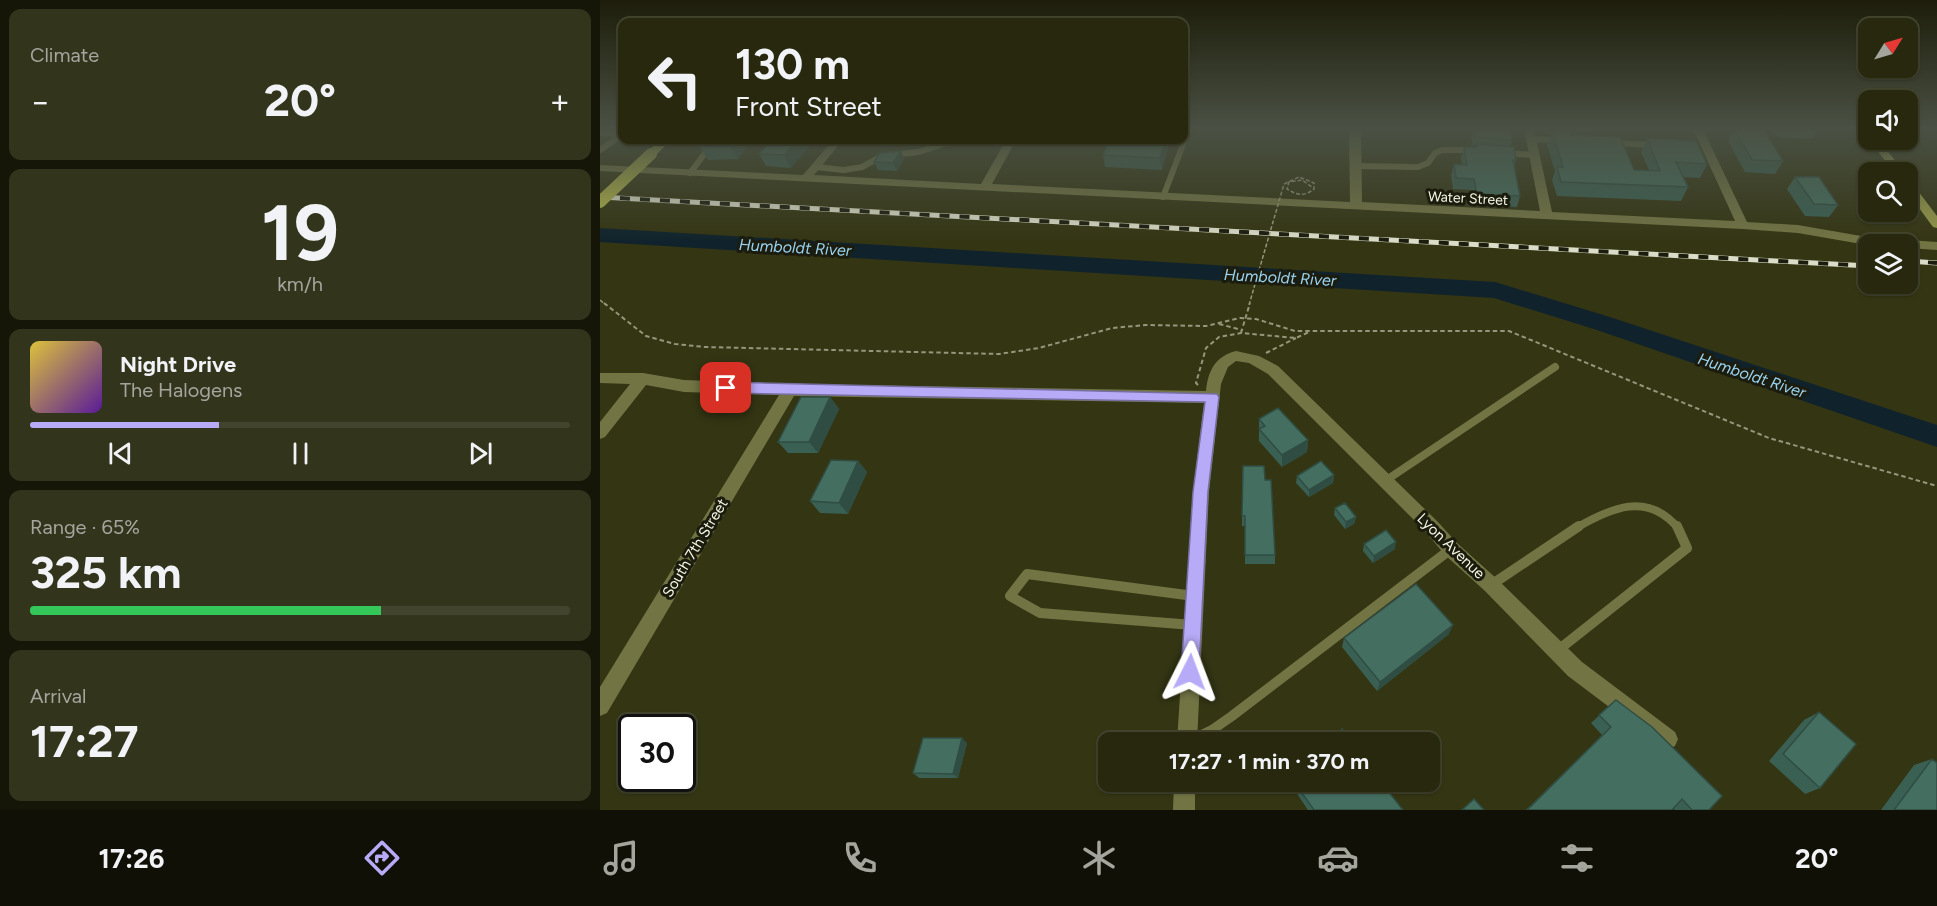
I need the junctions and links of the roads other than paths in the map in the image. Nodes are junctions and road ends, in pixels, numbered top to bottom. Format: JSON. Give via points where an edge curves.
{"nodes":[{"id":1,"x":637,"y":167,"type":"edge"},
{"id":2,"x":695,"y":167,"type":"edge"},
{"id":3,"x":816,"y":167,"type":"joint"},
{"id":4,"x":862,"y":167,"type":"edge"},
{"id":5,"x":996,"y":167,"type":"edge"},
{"id":6,"x":1174,"y":167,"type":"edge"},
{"id":7,"x":1356,"y":167,"type":"edge"},
{"id":8,"x":1536,"y":167,"type":"edge"},
{"id":9,"x":1712,"y":167,"type":"edge"},
{"id":10,"x":600,"y":168,"type":"edge"},
{"id":11,"x":690,"y":173,"type":"junction"},
{"id":12,"x":806,"y":178,"type":"junction"},
{"id":13,"x":985,"y":187,"type":"junction"},
{"id":14,"x":1162,"y":197,"type":"junction"},
{"id":15,"x":1918,"y":198,"type":"edge"},
{"id":16,"x":600,"y":202,"type":"edge"},
{"id":17,"x":1356,"y":206,"type":"junction"},
{"id":18,"x":1547,"y":217,"type":"junction"},
{"id":19,"x":1937,"y":224,"type":"edge"},
{"id":20,"x":1743,"y":225,"type":"junction"},
{"id":21,"x":1937,"y":246,"type":"edge"},
{"id":22,"x":1555,"y":368,"type":"dead end"},
{"id":23,"x":600,"y":378,"type":"edge"},
{"id":24,"x":643,"y":379,"type":"junction"},
{"id":25,"x":790,"y":390,"type":"junction"},
{"id":26,"x":1212,"y":397,"type":"junction"},
{"id":27,"x":600,"y":433,"type":"edge"},
{"id":28,"x":1384,"y":482,"type":"junction"},
{"id":29,"x":1451,"y":549,"type":"junction"},
{"id":30,"x":1491,"y":585,"type":"junction"},
{"id":31,"x":1194,"y":596,"type":"junction"},
{"id":32,"x":1192,"y":625,"type":"junction"},
{"id":33,"x":1557,"y":651,"type":"junction"},
{"id":34,"x":600,"y":706,"type":"edge"},
{"id":35,"x":1187,"y":732,"type":"edge"},
{"id":36,"x":1208,"y":732,"type":"edge"},
{"id":37,"x":1668,"y":739,"type":"edge"},
{"id":38,"x":1185,"y":792,"type":"edge"},
{"id":39,"x":1184,"y":810,"type":"edge"}],
"edges":[{"from":1,"to":16,"type":"main road","bridge":true},
{"from":2,"to":11,"type":"lane"},
{"from":3,"to":4,"type":"lane","via":[[844,170]]},
{"from":3,"to":12,"type":"street"},
{"from":5,"to":13,"type":"street"},
{"from":6,"to":14,"type":"lane"},
{"from":7,"to":17,"type":"street"},
{"from":8,"to":18,"type":"street"},
{"from":9,"to":20,"type":"street"},
{"from":10,"to":11,"type":"street","name":"Water Street"},
{"from":11,"to":12,"type":"street","name":"Water Street"},
{"from":12,"to":13,"type":"street","name":"Water Street"},
{"from":13,"to":14,"type":"street","name":"Water Street"},
{"from":14,"to":17,"type":"street","name":"Water Street"},
{"from":15,"to":19,"type":"main road"},
{"from":17,"to":18,"type":"street","name":"Water Street"},
{"from":18,"to":20,"type":"street","name":"Water Street"},
{"from":20,"to":21,"type":"street","name":"Water Street"},
{"from":22,"to":28,"type":"lane"},
{"from":23,"to":24,"type":"street"},
{"from":24,"to":25,"type":"street","via":[[684,386]]},
{"from":24,"to":27,"type":"street"},
{"from":25,"to":26,"type":"street"},
{"from":25,"to":34,"type":"street","name":"South 7th Street"},
{"from":26,"to":28,"type":"street","name":"Lyon Avenue","via":[[1216,368],[1234,356],[1255,358],[1273,370]]},
{"from":26,"to":31,"type":"street"},
{"from":28,"to":29,"type":"street","name":"Lyon Avenue"},
{"from":29,"to":30,"type":"street","name":"Lyon Avenue"},
{"from":29,"to":36,"type":"lane"},
{"from":30,"to":33,"type":"street","name":"Lyon Avenue"},
{"from":30,"to":33,"type":"lane","via":[[1586,522],[1627,505],[1647,506],[1668,517],[1685,535],[1688,548]]},
{"from":31,"to":32,"type":"street"},
{"from":31,"to":32,"type":"lane","via":[[1027,574],[1010,596],[1040,613]]},
{"from":32,"to":35,"type":"street"},
{"from":33,"to":37,"type":"street","name":"Lyon Avenue"},
{"from":38,"to":39,"type":"street"}]}
